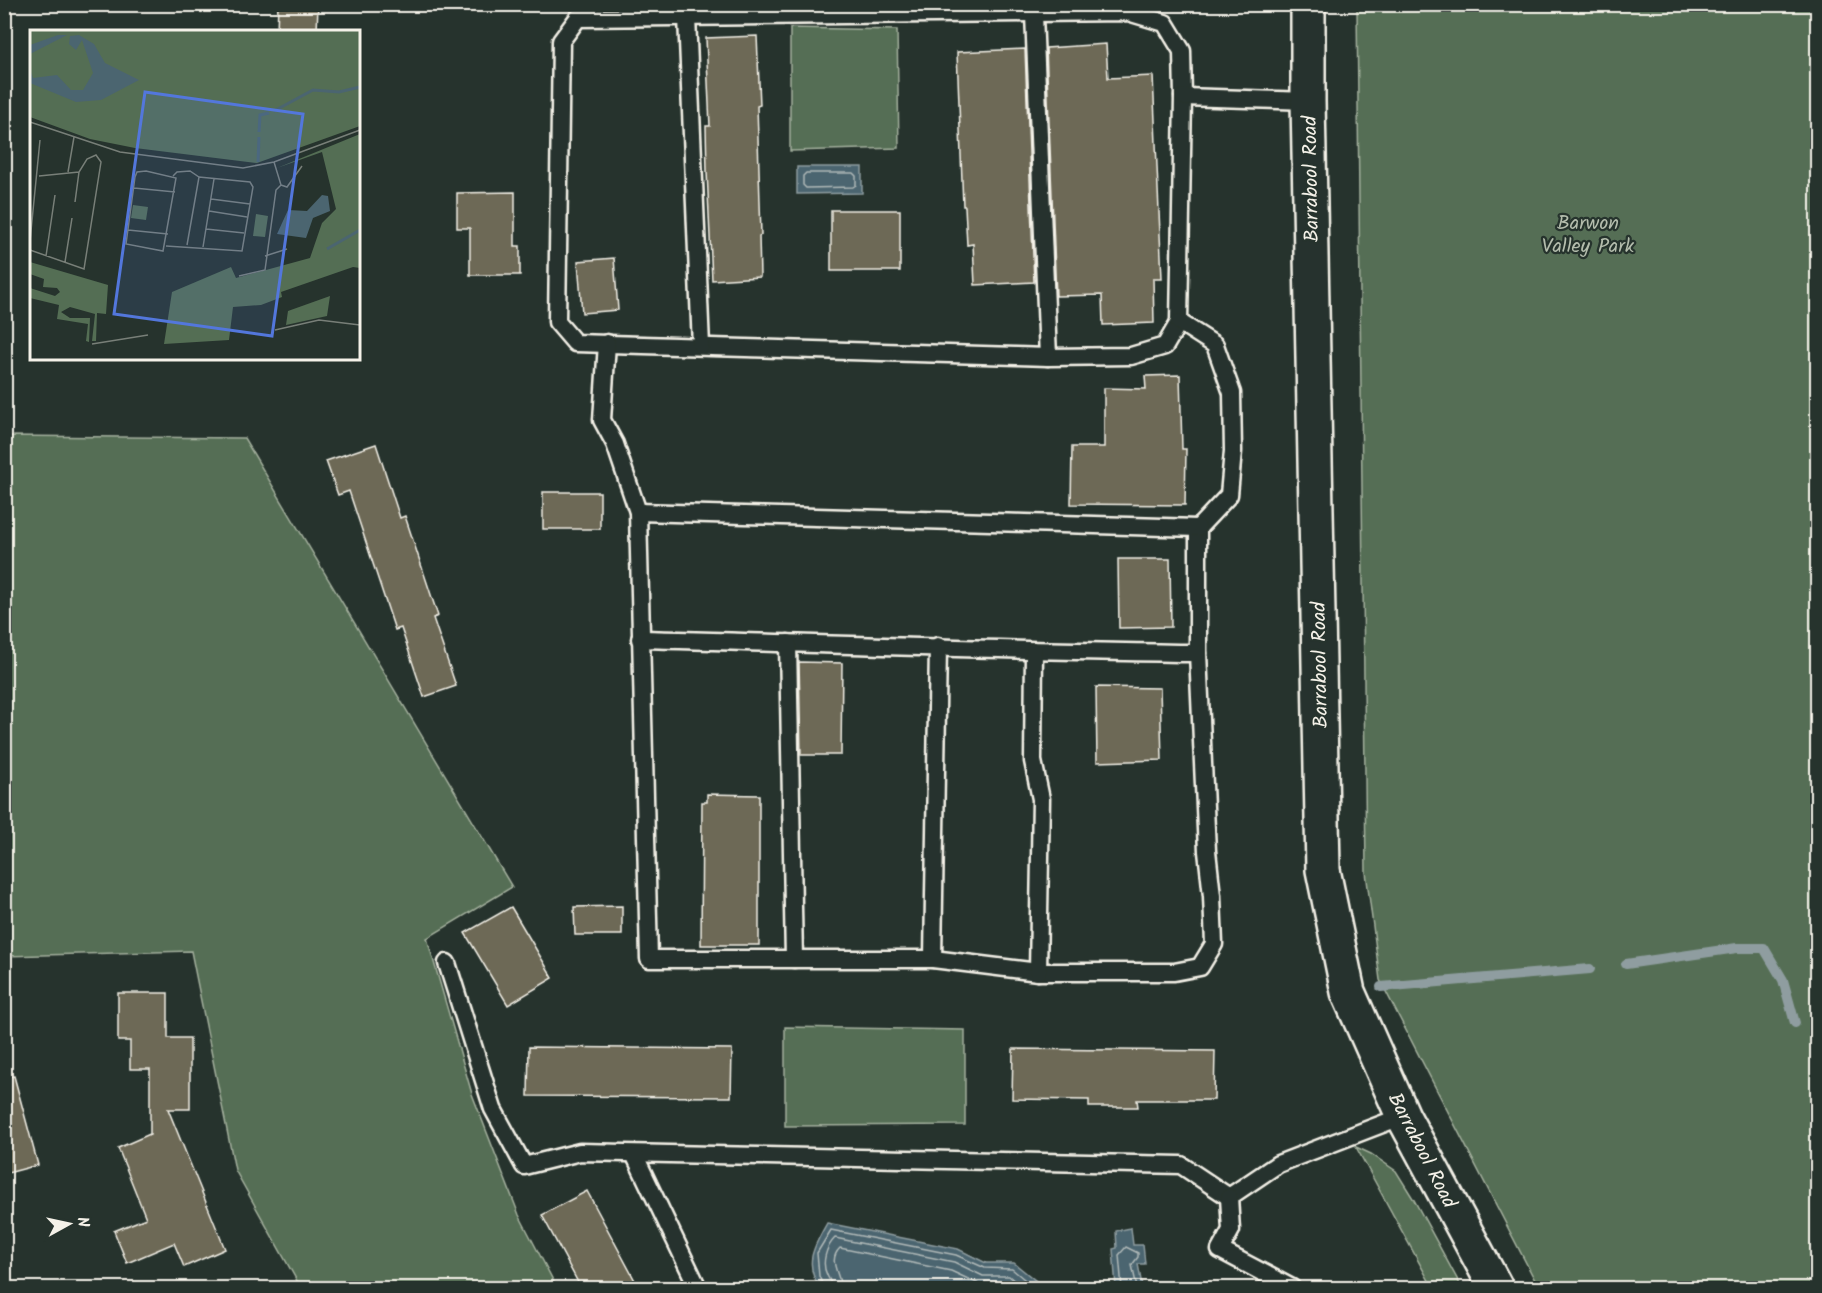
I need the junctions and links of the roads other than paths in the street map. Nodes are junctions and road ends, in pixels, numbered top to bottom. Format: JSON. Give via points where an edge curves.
{"nodes":[{"id":1,"x":1308,"y":4,"type":"edge"},
{"id":2,"x":1034,"y":14,"type":"junction"},
{"id":3,"x":687,"y":17,"type":"junction"},
{"id":4,"x":1183,"y":97,"type":"junction"},
{"id":5,"x":1308,"y":101,"type":"junction"},
{"id":6,"x":1179,"y":322,"type":"junction"},
{"id":7,"x":607,"y":343,"type":"junction"},
{"id":8,"x":701,"y":346,"type":"junction"},
{"id":9,"x":1048,"y":357,"type":"junction"},
{"id":10,"x":638,"y":512,"type":"junction"},
{"id":11,"x":1198,"y":528,"type":"junction"},
{"id":12,"x":640,"y":639,"type":"junction"},
{"id":13,"x":788,"y":643,"type":"junction"},
{"id":14,"x":938,"y":646,"type":"junction"},
{"id":15,"x":1034,"y":651,"type":"junction"},
{"id":16,"x":1198,"y":653,"type":"junction"},
{"id":17,"x":794,"y":959,"type":"junction"},
{"id":18,"x":933,"y":959,"type":"junction"},
{"id":19,"x":447,"y":963,"type":"dead end"},
{"id":20,"x":1038,"y":972,"type":"junction"},
{"id":21,"x":1403,"y":1116,"type":"junction"},
{"id":22,"x":634,"y":1154,"type":"junction"},
{"id":23,"x":1228,"y":1197,"type":"junction"},
{"id":24,"x":698,"y":1288,"type":"edge"},
{"id":25,"x":1292,"y":1288,"type":"edge"},
{"id":26,"x":1496,"y":1288,"type":"edge"}],
"edges":[{"from":1,"to":5,"type":"street","name":"Barrabool Road"},
{"from":2,"to":3,"type":"lane"},
{"from":2,"to":4,"type":"lane","via":[[1128,12],[1165,23],[1182,51]]},
{"from":2,"to":9,"type":"lane"},
{"from":3,"to":7,"type":"lane","via":[[578,18],[561,41],[557,322],[575,343]]},
{"from":3,"to":8,"type":"lane"},
{"from":4,"to":5,"type":"lane"},
{"from":4,"to":6,"type":"lane"},
{"from":5,"to":21,"type":"street","name":"Barrabool Road","via":[[1323,870],[1348,992]]},
{"from":6,"to":9,"type":"lane","via":[[1165,346],[1131,357]]},
{"from":6,"to":11,"type":"lane","via":[[1215,345],[1232,393],[1229,495]]},
{"from":7,"to":8,"type":"lane"},
{"from":7,"to":10,"type":"lane","via":[[602,420],[615,444]]},
{"from":8,"to":9,"type":"lane"},
{"from":10,"to":11,"type":"lane"},
{"from":10,"to":12,"type":"lane"},
{"from":11,"to":16,"type":"lane"},
{"from":12,"to":13,"type":"lane"},
{"from":12,"to":17,"type":"lane","via":[[649,959]]},
{"from":13,"to":14,"type":"lane"},
{"from":13,"to":17,"type":"lane"},
{"from":14,"to":15,"type":"lane"},
{"from":14,"to":18,"type":"lane"},
{"from":15,"to":16,"type":"lane"},
{"from":15,"to":20,"type":"lane","via":[[1033,761],[1041,799]]},
{"from":16,"to":20,"type":"lane","via":[[1214,944],[1200,968],[1174,972]]},
{"from":17,"to":18,"type":"lane"},
{"from":18,"to":20,"type":"lane"},
{"from":19,"to":22,"type":"lane","via":[[493,1109],[524,1166],[580,1152]]},
{"from":21,"to":23,"type":"lane","via":[[1278,1164]]},
{"from":21,"to":26,"type":"street","name":"Barrabool Road"},
{"from":22,"to":23,"type":"lane","via":[[1181,1165]]},
{"from":22,"to":24,"type":"lane"},
{"from":23,"to":25,"type":"lane","via":[[1231,1230],[1220,1250]]}]}
